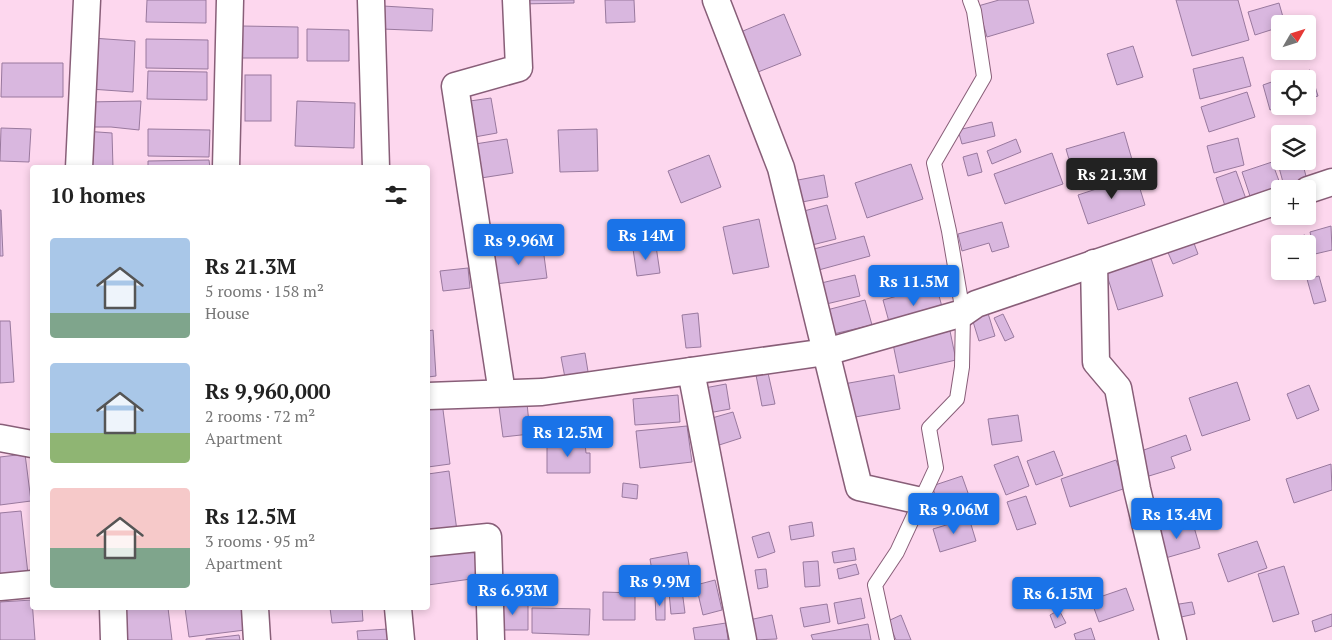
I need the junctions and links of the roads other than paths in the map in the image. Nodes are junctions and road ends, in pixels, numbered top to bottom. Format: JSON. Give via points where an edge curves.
{"nodes":[{"id":1,"x":87,"y":0,"type":"edge"},
{"id":2,"x":230,"y":0,"type":"edge"},
{"id":3,"x":372,"y":0,"type":"edge"},
{"id":4,"x":516,"y":0,"type":"edge"},
{"id":5,"x":716,"y":0,"type":"edge"},
{"id":6,"x":970,"y":0,"type":"edge"},
{"id":7,"x":79,"y":165,"type":"edge"},
{"id":8,"x":226,"y":165,"type":"edge"},
{"id":9,"x":376,"y":165,"type":"edge"},
{"id":10,"x":1332,"y":182,"type":"edge"},
{"id":11,"x":1316,"y":187,"type":"edge"},
{"id":12,"x":1271,"y":203,"type":"edge"},
{"id":13,"x":1094,"y":263,"type":"junction"},
{"id":14,"x":963,"y":313,"type":"junction"},
{"id":15,"x":826,"y":352,"type":"junction"},
{"id":16,"x":691,"y":371,"type":"junction"},
{"id":17,"x":502,"y":394,"type":"junction"},
{"id":18,"x":430,"y":396,"type":"edge"},
{"id":19,"x":0,"y":438,"type":"edge"},
{"id":20,"x":30,"y":444,"type":"edge"},
{"id":21,"x":921,"y":501,"type":"junction"},
{"id":22,"x":430,"y":543,"type":"edge"},
{"id":23,"x":30,"y":584,"type":"edge"},
{"id":24,"x":0,"y":587,"type":"edge"},
{"id":25,"x":113,"y":610,"type":"edge"},
{"id":26,"x":255,"y":610,"type":"edge"},
{"id":27,"x":398,"y":610,"type":"edge"},
{"id":28,"x":114,"y":640,"type":"edge"},
{"id":29,"x":257,"y":640,"type":"edge"},
{"id":30,"x":400,"y":640,"type":"edge"},
{"id":31,"x":491,"y":640,"type":"edge"},
{"id":32,"x":744,"y":640,"type":"edge"},
{"id":33,"x":887,"y":640,"type":"edge"},
{"id":34,"x":1173,"y":640,"type":"edge"}],
"edges":[{"from":1,"to":7,"type":"street"},
{"from":2,"to":8,"type":"street"},
{"from":3,"to":9,"type":"street"},
{"from":4,"to":17,"type":"street","via":[[519,68],[455,86]]},
{"from":5,"to":15,"type":"street","via":[[781,168]]},
{"from":6,"to":14,"type":"lane","via":[[984,77],[934,163]]},
{"from":10,"to":11,"type":"street"},
{"from":12,"to":13,"type":"street"},
{"from":13,"to":14,"type":"street","via":[[976,304]]},
{"from":13,"to":34,"type":"street","via":[[1096,362],[1118,388],[1139,499]]},
{"from":14,"to":15,"type":"street"},
{"from":14,"to":21,"type":"lane","via":[[962,367],[957,399],[929,428],[936,468]]},
{"from":15,"to":16,"type":"street"},
{"from":15,"to":21,"type":"street","via":[[859,487]]},
{"from":16,"to":17,"type":"street","via":[[542,392]]},
{"from":16,"to":32,"type":"street"},
{"from":17,"to":18,"type":"street"},
{"from":19,"to":20,"type":"street"},
{"from":21,"to":33,"type":"lane","via":[[897,552],[875,585]]},
{"from":22,"to":31,"type":"street","via":[[488,537]]},
{"from":23,"to":24,"type":"street"},
{"from":25,"to":28,"type":"street"},
{"from":26,"to":29,"type":"street"},
{"from":27,"to":30,"type":"street"}]}
